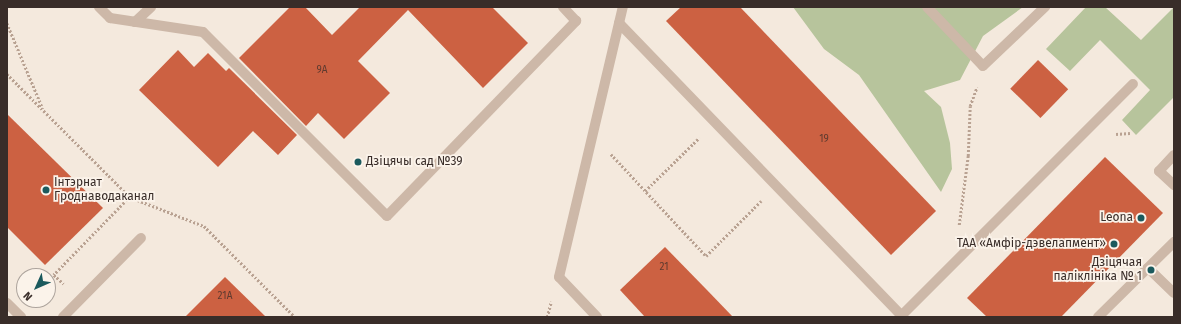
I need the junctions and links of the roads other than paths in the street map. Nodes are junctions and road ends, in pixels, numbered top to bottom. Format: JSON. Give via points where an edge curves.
{"nodes":[{"id":1,"x":99,"y":7,"type":"edge"},
{"id":2,"x":151,"y":7,"type":"edge"},
{"id":3,"x":563,"y":7,"type":"edge"},
{"id":4,"x":623,"y":7,"type":"edge"},
{"id":5,"x":927,"y":7,"type":"edge"},
{"id":6,"x":1045,"y":7,"type":"edge"},
{"id":7,"x":135,"y":22,"type":"junction"},
{"id":8,"x":619,"y":23,"type":"junction"},
{"id":9,"x":1133,"y":84,"type":"dead end"},
{"id":10,"x":1174,"y":156,"type":"edge"},
{"id":11,"x":1174,"y":185,"type":"edge"},
{"id":12,"x":141,"y":238,"type":"dead end"},
{"id":13,"x":1174,"y":242,"type":"edge"},
{"id":14,"x":1148,"y":268,"type":"junction"},
{"id":15,"x":1174,"y":293,"type":"edge"},
{"id":16,"x":7,"y":303,"type":"edge"},
{"id":17,"x":902,"y":316,"type":"edge"},
{"id":18,"x":21,"y":317,"type":"edge"},
{"id":19,"x":63,"y":317,"type":"edge"},
{"id":20,"x":597,"y":317,"type":"edge"},
{"id":21,"x":1098,"y":317,"type":"edge"}],
"edges":[{"from":1,"to":7,"type":"lane","via":[[110,18]]},
{"from":2,"to":7,"type":"lane"},
{"from":3,"to":7,"type":"lane","via":[[576,21],[387,216],[203,32]]},
{"from":4,"to":8,"type":"lane"},
{"from":5,"to":6,"type":"lane","via":[[983,66]]},
{"from":8,"to":17,"type":"lane"},
{"from":8,"to":20,"type":"lane","via":[[559,277]]},
{"from":9,"to":17,"type":"lane"},
{"from":10,"to":11,"type":"lane","via":[[1159,171]]},
{"from":12,"to":19,"type":"lane"},
{"from":13,"to":14,"type":"lane"},
{"from":14,"to":15,"type":"lane"},
{"from":14,"to":21,"type":"lane"},
{"from":16,"to":18,"type":"lane"}]}
